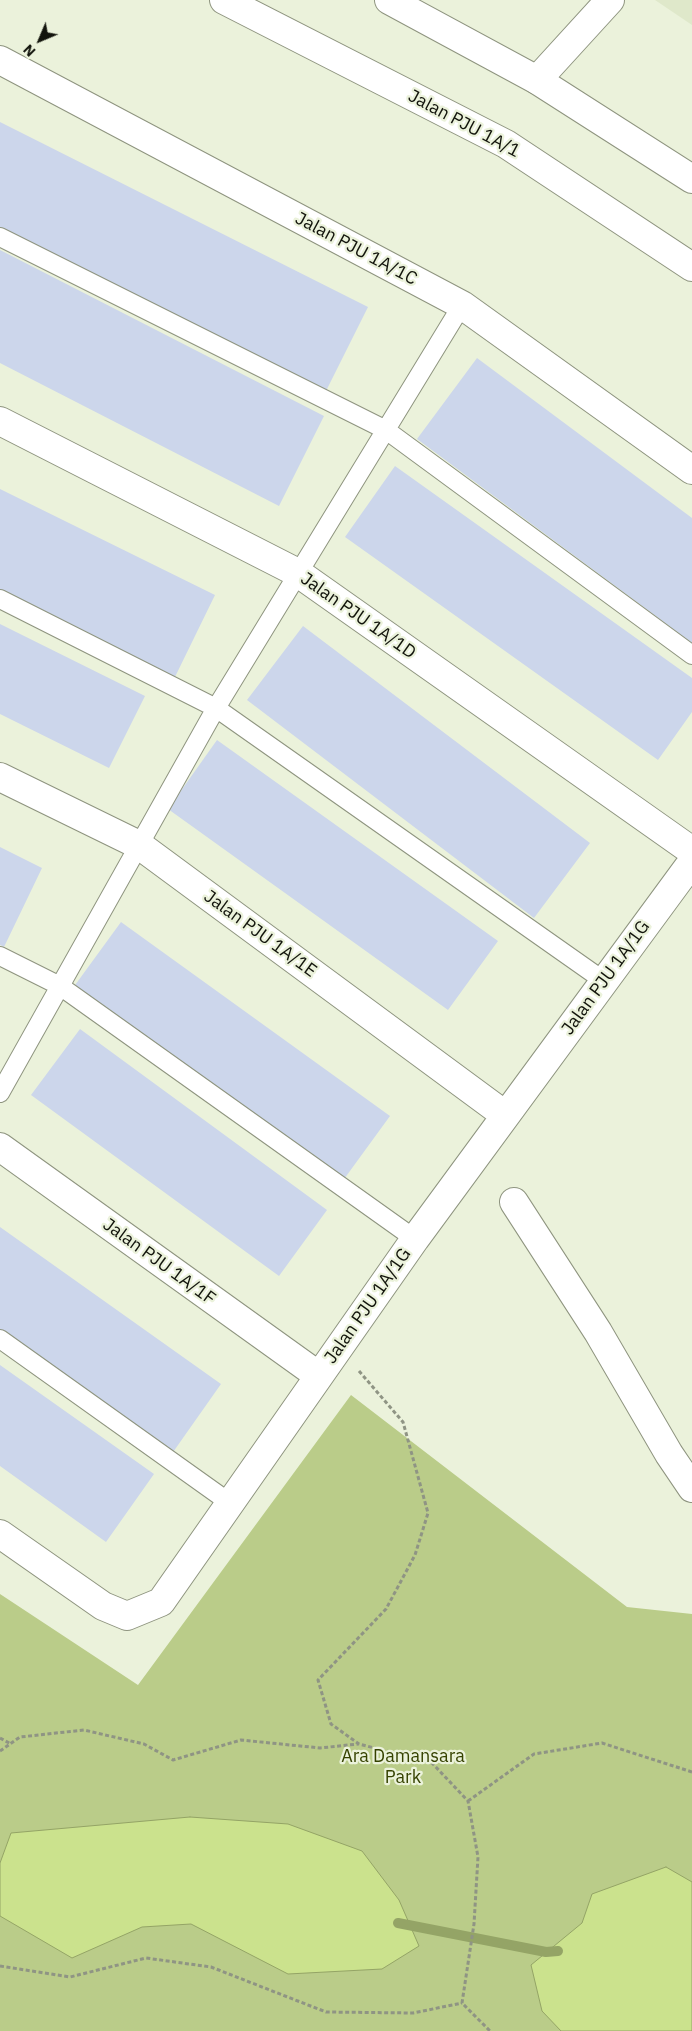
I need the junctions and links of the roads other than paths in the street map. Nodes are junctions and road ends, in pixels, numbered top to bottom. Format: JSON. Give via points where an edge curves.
{"nodes":[{"id":1,"x":224,"y":0,"type":"edge"},
{"id":2,"x":389,"y":0,"type":"edge"},
{"id":3,"x":610,"y":0,"type":"edge"},
{"id":4,"x":0,"y":60,"type":"edge"},
{"id":5,"x":537,"y":80,"type":"junction"},
{"id":6,"x":692,"y":179,"type":"edge"},
{"id":7,"x":0,"y":237,"type":"edge"},
{"id":8,"x":692,"y":267,"type":"edge"},
{"id":9,"x":462,"y":305,"type":"junction"},
{"id":10,"x":0,"y":421,"type":"edge"},
{"id":11,"x":386,"y":430,"type":"junction"},
{"id":12,"x":692,"y":470,"type":"edge"},
{"id":13,"x":298,"y":573,"type":"junction"},
{"id":14,"x":0,"y":599,"type":"edge"},
{"id":15,"x":692,"y":655,"type":"edge"},
{"id":16,"x":216,"y":708,"type":"junction"},
{"id":17,"x":0,"y":777,"type":"edge"},
{"id":18,"x":139,"y":845,"type":"junction"},
{"id":19,"x":692,"y":851,"type":"edge"},
{"id":20,"x":692,"y":862,"type":"edge"},
{"id":21,"x":0,"y":956,"type":"edge"},
{"id":22,"x":604,"y":981,"type":"junction"},
{"id":23,"x":60,"y":986,"type":"junction"},
{"id":24,"x":0,"y":1093,"type":"edge"},
{"id":25,"x":505,"y":1115,"type":"junction"},
{"id":26,"x":0,"y":1147,"type":"edge"},
{"id":27,"x":514,"y":1202,"type":"dead end"},
{"id":28,"x":414,"y":1240,"type":"junction"},
{"id":29,"x":0,"y":1339,"type":"edge"},
{"id":30,"x":319,"y":1376,"type":"junction"},
{"id":31,"x":692,"y":1488,"type":"edge"},
{"id":32,"x":230,"y":1503,"type":"junction"},
{"id":33,"x":0,"y":1534,"type":"edge"}],
"edges":[{"from":1,"to":8,"type":"street","name":"Jalan PJU 1A/1","via":[[506,144]]},
{"from":2,"to":5,"type":"street"},
{"from":3,"to":5,"type":"street"},
{"from":4,"to":9,"type":"street","name":"Jalan PJU 1A/1C"},
{"from":5,"to":6,"type":"street"},
{"from":7,"to":11,"type":"lane"},
{"from":9,"to":11,"type":"lane"},
{"from":9,"to":12,"type":"street","name":"Jalan PJU 1A/1C"},
{"from":10,"to":13,"type":"street","name":"Jalan PJU 1A/1D"},
{"from":11,"to":13,"type":"lane"},
{"from":11,"to":15,"type":"lane"},
{"from":13,"to":16,"type":"lane"},
{"from":13,"to":19,"type":"street","name":"Jalan PJU 1A/1D"},
{"from":14,"to":16,"type":"lane"},
{"from":16,"to":18,"type":"lane"},
{"from":16,"to":22,"type":"lane"},
{"from":17,"to":18,"type":"street","name":"Jalan PJU 1A/1E"},
{"from":18,"to":23,"type":"lane"},
{"from":18,"to":25,"type":"street","name":"Jalan PJU 1A/1E"},
{"from":20,"to":22,"type":"street","name":"Jalan PJU 1A/1G"},
{"from":21,"to":23,"type":"lane"},
{"from":22,"to":25,"type":"street","name":"Jalan PJU 1A/1G"},
{"from":23,"to":24,"type":"lane"},
{"from":23,"to":28,"type":"lane"},
{"from":25,"to":28,"type":"street","name":"Jalan PJU 1A/1G"},
{"from":26,"to":30,"type":"street","name":"Jalan PJU 1A/1F"},
{"from":27,"to":31,"type":"street","via":[[598,1332],[668,1454]]},
{"from":28,"to":30,"type":"street","name":"Jalan PJU 1A/1G"},
{"from":29,"to":32,"type":"lane"},
{"from":30,"to":32,"type":"street","name":"Jalan PJU 1A/1G"},
{"from":32,"to":33,"type":"street","name":"Jalan PJU 1A/1G","via":[[161,1602],[127,1616],[103,1606]]}]}
